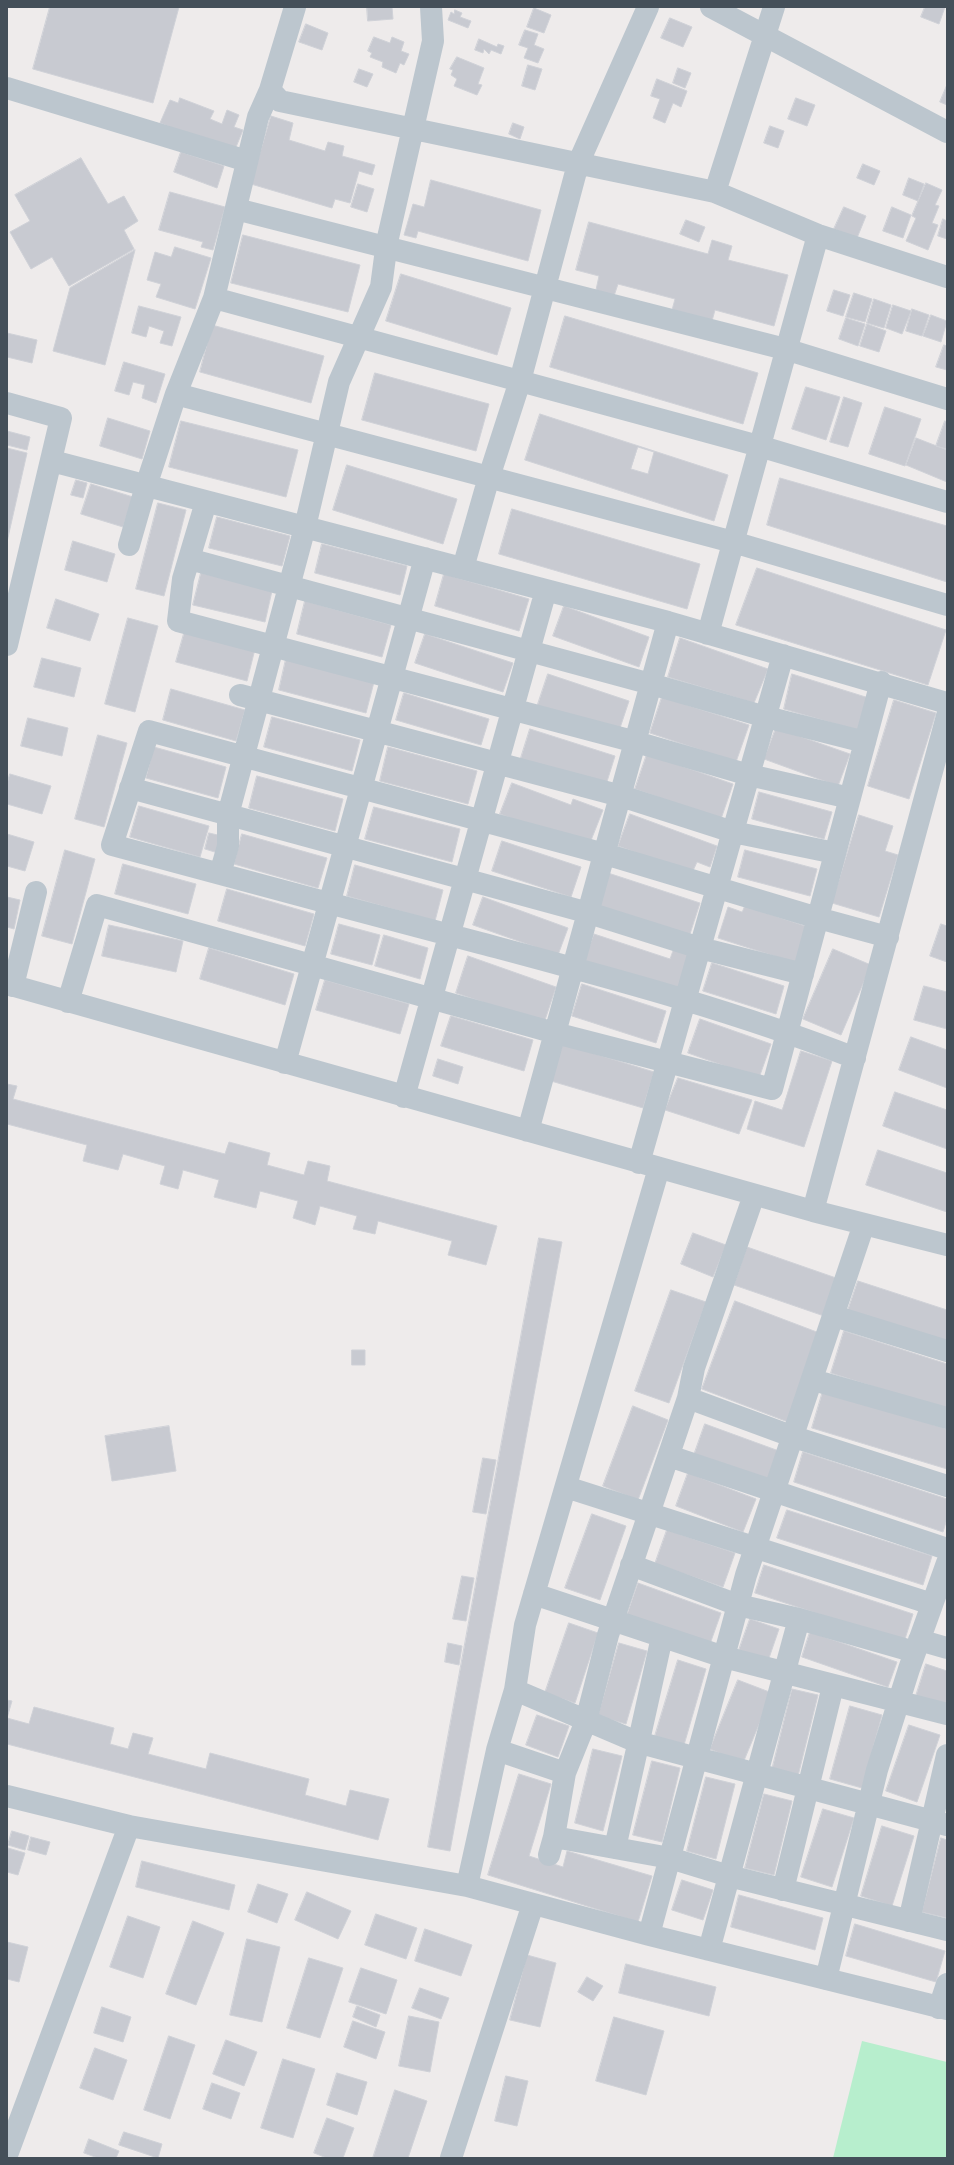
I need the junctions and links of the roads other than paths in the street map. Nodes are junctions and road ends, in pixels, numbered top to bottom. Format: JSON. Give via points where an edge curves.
{"nodes":[{"id":1,"x":295,"y":7,"type":"edge"},
{"id":2,"x":431,"y":7,"type":"edge"},
{"id":3,"x":648,"y":7,"type":"edge"},
{"id":4,"x":711,"y":7,"type":"edge"},
{"id":5,"x":774,"y":7,"type":"edge"},
{"id":6,"x":766,"y":36,"type":"junction"},
{"id":7,"x":7,"y":88,"type":"edge"},
{"id":8,"x":270,"y":90,"type":"junction"},
{"id":9,"x":412,"y":129,"type":"junction"},
{"id":10,"x":947,"y":132,"type":"edge"},
{"id":11,"x":247,"y":161,"type":"junction"},
{"id":12,"x":578,"y":164,"type":"junction"},
{"id":13,"x":715,"y":192,"type":"junction"},
{"id":14,"x":236,"y":209,"type":"junction"},
{"id":15,"x":818,"y":235,"type":"junction"},
{"id":16,"x":386,"y":248,"type":"junction"},
{"id":17,"x":947,"y":277,"type":"edge"},
{"id":18,"x":546,"y":288,"type":"junction"},
{"id":19,"x":214,"y":298,"type":"junction"},
{"id":20,"x":359,"y":337,"type":"junction"},
{"id":21,"x":785,"y":349,"type":"junction"},
{"id":22,"x":520,"y":381,"type":"junction"},
{"id":23,"x":176,"y":394,"type":"junction"},
{"id":24,"x":947,"y":399,"type":"edge"},
{"id":25,"x":7,"y":403,"type":"edge"},
{"id":26,"x":326,"y":433,"type":"junction"},
{"id":27,"x":759,"y":446,"type":"junction"},
{"id":28,"x":52,"y":461,"type":"junction"},
{"id":29,"x":489,"y":477,"type":"junction"},
{"id":30,"x":146,"y":486,"type":"junction"},
{"id":31,"x":206,"y":502,"type":"junction"},
{"id":32,"x":947,"y":502,"type":"edge"},
{"id":33,"x":305,"y":527,"type":"junction"},
{"id":34,"x":733,"y":542,"type":"junction"},
{"id":35,"x":129,"y":545,"type":"dead end"},
{"id":36,"x":425,"y":558,"type":"junction"},
{"id":37,"x":189,"y":559,"type":"junction"},
{"id":38,"x":463,"y":568,"type":"junction"},
{"id":39,"x":289,"y":586,"type":"junction"},
{"id":40,"x":546,"y":590,"type":"junction"},
{"id":41,"x":947,"y":605,"type":"edge"},
{"id":42,"x":408,"y":618,"type":"junction"},
{"id":43,"x":668,"y":622,"type":"junction"},
{"id":44,"x":708,"y":634,"type":"junction"},
{"id":45,"x":7,"y":645,"type":"edge"},
{"id":46,"x":273,"y":646,"type":"junction"},
{"id":47,"x":529,"y":651,"type":"junction"},
{"id":48,"x":783,"y":655,"type":"junction"},
{"id":49,"x":392,"y":677,"type":"junction"},
{"id":50,"x":881,"y":682,"type":"junction"},
{"id":51,"x":651,"y":684,"type":"junction"},
{"id":52,"x":250,"y":697,"type":"junction"},
{"id":53,"x":947,"y":703,"type":"edge"},
{"id":54,"x":512,"y":710,"type":"junction"},
{"id":55,"x":947,"y":716,"type":"edge"},
{"id":56,"x":766,"y":717,"type":"junction"},
{"id":57,"x":377,"y":731,"type":"junction"},
{"id":58,"x":636,"y":742,"type":"junction"},
{"id":59,"x":865,"y":742,"type":"junction"},
{"id":60,"x":244,"y":757,"type":"junction"},
{"id":61,"x":498,"y":763,"type":"junction"},
{"id":62,"x":749,"y":775,"type":"junction"},
{"id":63,"x":130,"y":788,"type":"junction"},
{"id":64,"x":361,"y":788,"type":"junction"},
{"id":65,"x":621,"y":796,"type":"junction"},
{"id":66,"x":850,"y":798,"type":"junction"},
{"id":67,"x":228,"y":815,"type":"junction"},
{"id":68,"x":481,"y":821,"type":"junction"},
{"id":69,"x":733,"y":832,"type":"junction"},
{"id":70,"x":345,"y":847,"type":"junction"},
{"id":71,"x":835,"y":853,"type":"junction"},
{"id":72,"x":605,"y":854,"type":"junction"},
{"id":73,"x":220,"y":874,"type":"junction"},
{"id":74,"x":464,"y":879,"type":"junction"},
{"id":75,"x":717,"y":888,"type":"junction"},
{"id":76,"x":36,"y":892,"type":"dead end"},
{"id":77,"x":329,"y":903,"type":"junction"},
{"id":78,"x":589,"y":913,"type":"junction"},
{"id":79,"x":818,"y":918,"type":"junction"},
{"id":80,"x":449,"y":935,"type":"junction"},
{"id":81,"x":888,"y":937,"type":"junction"},
{"id":82,"x":700,"y":948,"type":"junction"},
{"id":83,"x":312,"y":965,"type":"junction"},
{"id":84,"x":573,"y":968,"type":"junction"},
{"id":85,"x":803,"y":974,"type":"junction"},
{"id":86,"x":10,"y":985,"type":"edge"},
{"id":87,"x":431,"y":998,"type":"junction"},
{"id":88,"x":686,"y":1000,"type":"junction"},
{"id":89,"x":68,"y":1002,"type":"junction"},
{"id":90,"x":787,"y":1032,"type":"junction"},
{"id":91,"x":555,"y":1033,"type":"junction"},
{"id":92,"x":855,"y":1058,"type":"junction"},
{"id":93,"x":667,"y":1062,"type":"junction"},
{"id":94,"x":285,"y":1064,"type":"junction"},
{"id":95,"x":404,"y":1097,"type":"junction"},
{"id":96,"x":528,"y":1132,"type":"junction"},
{"id":97,"x":649,"y":1166,"type":"junction"},
{"id":98,"x":754,"y":1195,"type":"junction"},
{"id":99,"x":813,"y":1211,"type":"junction"},
{"id":100,"x":864,"y":1224,"type":"junction"},
{"id":101,"x":947,"y":1245,"type":"edge"},
{"id":102,"x":834,"y":1316,"type":"junction"},
{"id":103,"x":947,"y":1351,"type":"edge"},
{"id":104,"x":813,"y":1380,"type":"junction"},
{"id":105,"x":688,"y":1398,"type":"junction"},
{"id":106,"x":947,"y":1418,"type":"edge"},
{"id":107,"x":794,"y":1437,"type":"junction"},
{"id":108,"x":669,"y":1456,"type":"junction"},
{"id":109,"x":947,"y":1486,"type":"edge"},
{"id":110,"x":566,"y":1487,"type":"junction"},
{"id":111,"x":774,"y":1492,"type":"junction"},
{"id":112,"x":648,"y":1512,"type":"junction"},
{"id":113,"x":755,"y":1548,"type":"junction"},
{"id":114,"x":947,"y":1549,"type":"edge"},
{"id":115,"x":630,"y":1565,"type":"junction"},
{"id":116,"x":945,"y":1573,"type":"edge"},
{"id":117,"x":534,"y":1594,"type":"junction"},
{"id":118,"x":932,"y":1604,"type":"junction"},
{"id":119,"x":738,"y":1605,"type":"junction"},
{"id":120,"x":799,"y":1619,"type":"junction"},
{"id":121,"x":612,"y":1622,"type":"junction"},
{"id":122,"x":662,"y":1637,"type":"junction"},
{"id":123,"x":917,"y":1646,"type":"junction"},
{"id":124,"x":947,"y":1648,"type":"edge"},
{"id":125,"x":724,"y":1657,"type":"junction"},
{"id":126,"x":784,"y":1673,"type":"junction"},
{"id":127,"x":833,"y":1686,"type":"junction"},
{"id":128,"x":515,"y":1690,"type":"junction"},
{"id":129,"x":899,"y":1701,"type":"junction"},
{"id":130,"x":947,"y":1714,"type":"edge"},
{"id":131,"x":586,"y":1721,"type":"junction"},
{"id":132,"x":637,"y":1742,"type":"junction"},
{"id":133,"x":497,"y":1750,"type":"junction"},
{"id":134,"x":947,"y":1755,"type":"edge"},
{"id":135,"x":698,"y":1758,"type":"junction"},
{"id":136,"x":565,"y":1773,"type":"junction"},
{"id":137,"x":756,"y":1774,"type":"junction"},
{"id":138,"x":808,"y":1789,"type":"junction"},
{"id":139,"x":7,"y":1796,"type":"edge"},
{"id":140,"x":869,"y":1804,"type":"junction"},
{"id":141,"x":939,"y":1823,"type":"edge"},
{"id":142,"x":129,"y":1826,"type":"junction"},
{"id":143,"x":614,"y":1848,"type":"junction"},
{"id":144,"x":670,"y":1858,"type":"junction"},
{"id":145,"x":729,"y":1876,"type":"junction"},
{"id":146,"x":467,"y":1886,"type":"junction"},
{"id":147,"x":783,"y":1890,"type":"junction"},
{"id":148,"x":533,"y":1904,"type":"junction"},
{"id":149,"x":844,"y":1904,"type":"junction"},
{"id":150,"x":909,"y":1921,"type":"junction"},
{"id":151,"x":947,"y":1930,"type":"edge"},
{"id":152,"x":649,"y":1935,"type":"junction"},
{"id":153,"x":708,"y":1950,"type":"junction"},
{"id":154,"x":826,"y":1979,"type":"junction"},
{"id":155,"x":947,"y":1984,"type":"edge"},
{"id":156,"x":943,"y":2009,"type":"edge"},
{"id":157,"x":7,"y":2154,"type":"edge"},
{"id":158,"x":451,"y":2158,"type":"edge"}],
"edges":[{"from":1,"to":8,"type":"street"},
{"from":2,"to":9,"type":"street","via":[[433,40]]},
{"from":3,"to":12,"type":"street"},
{"from":4,"to":6,"type":"street"},
{"from":5,"to":6,"type":"street"},
{"from":6,"to":10,"type":"street"},
{"from":6,"to":13,"type":"street"},
{"from":7,"to":11,"type":"street"},
{"from":8,"to":9,"type":"street","via":[[280,101]]},
{"from":8,"to":11,"type":"street","via":[[258,117]]},
{"from":9,"to":12,"type":"street"},
{"from":9,"to":16,"type":"street"},
{"from":11,"to":14,"type":"street"},
{"from":12,"to":13,"type":"street"},
{"from":12,"to":18,"type":"street"},
{"from":13,"to":15,"type":"street"},
{"from":14,"to":16,"type":"street"},
{"from":14,"to":19,"type":"street"},
{"from":15,"to":17,"type":"street"},
{"from":15,"to":21,"type":"street"},
{"from":16,"to":18,"type":"street"},
{"from":16,"to":20,"type":"street","via":[[380,287]]},
{"from":18,"to":21,"type":"street"},
{"from":18,"to":22,"type":"street"},
{"from":19,"to":20,"type":"street"},
{"from":19,"to":23,"type":"street"},
{"from":20,"to":22,"type":"street"},
{"from":20,"to":26,"type":"street","via":[[339,382]]},
{"from":21,"to":24,"type":"street"},
{"from":21,"to":27,"type":"street"},
{"from":22,"to":27,"type":"street"},
{"from":22,"to":29,"type":"street"},
{"from":23,"to":26,"type":"street"},
{"from":23,"to":30,"type":"street"},
{"from":25,"to":28,"type":"street","via":[[61,418]]},
{"from":26,"to":29,"type":"street"},
{"from":26,"to":33,"type":"street"},
{"from":27,"to":32,"type":"street"},
{"from":27,"to":34,"type":"street"},
{"from":28,"to":30,"type":"street"},
{"from":28,"to":45,"type":"street"},
{"from":29,"to":34,"type":"street"},
{"from":29,"to":38,"type":"street"},
{"from":30,"to":31,"type":"street"},
{"from":30,"to":35,"type":"street"},
{"from":31,"to":33,"type":"street"},
{"from":31,"to":37,"type":"street"},
{"from":33,"to":36,"type":"street"},
{"from":33,"to":39,"type":"street"},
{"from":34,"to":41,"type":"street"},
{"from":34,"to":44,"type":"street"},
{"from":36,"to":38,"type":"street"},
{"from":36,"to":42,"type":"street"},
{"from":37,"to":39,"type":"street"},
{"from":37,"to":46,"type":"street","via":[[183,579],[178,621]]},
{"from":38,"to":40,"type":"street"},
{"from":39,"to":42,"type":"street"},
{"from":39,"to":46,"type":"street"},
{"from":40,"to":43,"type":"street"},
{"from":40,"to":47,"type":"street"},
{"from":42,"to":47,"type":"street"},
{"from":42,"to":49,"type":"street"},
{"from":43,"to":44,"type":"street"},
{"from":43,"to":51,"type":"street"},
{"from":44,"to":48,"type":"street"},
{"from":46,"to":49,"type":"street"},
{"from":46,"to":52,"type":"street"},
{"from":47,"to":51,"type":"street"},
{"from":47,"to":54,"type":"street"},
{"from":48,"to":50,"type":"street"},
{"from":48,"to":56,"type":"street"},
{"from":49,"to":54,"type":"street"},
{"from":49,"to":57,"type":"street"},
{"from":50,"to":53,"type":"street"},
{"from":50,"to":59,"type":"street"},
{"from":51,"to":56,"type":"street"},
{"from":51,"to":58,"type":"street"},
{"from":52,"to":57,"type":"street"},
{"from":52,"to":60,"type":"street"},
{"from":54,"to":58,"type":"street"},
{"from":54,"to":61,"type":"street"},
{"from":55,"to":81,"type":"street"},
{"from":56,"to":59,"type":"street"},
{"from":56,"to":62,"type":"street"},
{"from":57,"to":61,"type":"street"},
{"from":57,"to":64,"type":"street"},
{"from":58,"to":62,"type":"street"},
{"from":58,"to":65,"type":"street"},
{"from":59,"to":66,"type":"street"},
{"from":60,"to":63,"type":"street","via":[[149,731]]},
{"from":60,"to":64,"type":"street"},
{"from":60,"to":67,"type":"street"},
{"from":61,"to":65,"type":"street"},
{"from":61,"to":68,"type":"street"},
{"from":62,"to":66,"type":"street"},
{"from":62,"to":69,"type":"street"},
{"from":63,"to":67,"type":"street"},
{"from":63,"to":73,"type":"street","via":[[112,845]]},
{"from":64,"to":68,"type":"street"},
{"from":64,"to":70,"type":"street"},
{"from":65,"to":69,"type":"street"},
{"from":65,"to":72,"type":"street"},
{"from":66,"to":71,"type":"street"},
{"from":67,"to":70,"type":"street"},
{"from":67,"to":73,"type":"street","via":[[228,846]]},
{"from":68,"to":72,"type":"street"},
{"from":68,"to":74,"type":"street"},
{"from":69,"to":71,"type":"street"},
{"from":69,"to":75,"type":"street"},
{"from":70,"to":74,"type":"street"},
{"from":70,"to":77,"type":"street"},
{"from":71,"to":79,"type":"street"},
{"from":72,"to":75,"type":"street"},
{"from":72,"to":78,"type":"street"},
{"from":73,"to":77,"type":"street"},
{"from":74,"to":78,"type":"street"},
{"from":74,"to":80,"type":"street"},
{"from":75,"to":79,"type":"street"},
{"from":75,"to":82,"type":"street"},
{"from":76,"to":86,"type":"street"},
{"from":77,"to":80,"type":"street"},
{"from":77,"to":83,"type":"street"},
{"from":78,"to":82,"type":"street"},
{"from":78,"to":84,"type":"street"},
{"from":79,"to":81,"type":"street"},
{"from":79,"to":85,"type":"street"},
{"from":80,"to":84,"type":"street"},
{"from":80,"to":87,"type":"street"},
{"from":81,"to":92,"type":"street"},
{"from":82,"to":85,"type":"street"},
{"from":82,"to":88,"type":"street"},
{"from":83,"to":87,"type":"street"},
{"from":83,"to":89,"type":"street","via":[[97,905]]},
{"from":83,"to":94,"type":"street"},
{"from":84,"to":88,"type":"street"},
{"from":84,"to":91,"type":"street"},
{"from":85,"to":90,"type":"street"},
{"from":86,"to":89,"type":"street"},
{"from":87,"to":91,"type":"street"},
{"from":87,"to":95,"type":"street"},
{"from":88,"to":90,"type":"street"},
{"from":88,"to":93,"type":"street"},
{"from":89,"to":94,"type":"street"},
{"from":90,"to":92,"type":"street"},
{"from":90,"to":93,"type":"street","via":[[772,1089]]},
{"from":91,"to":93,"type":"street"},
{"from":91,"to":96,"type":"street"},
{"from":92,"to":99,"type":"street"},
{"from":93,"to":97,"type":"street"},
{"from":94,"to":95,"type":"street"},
{"from":95,"to":96,"type":"street"},
{"from":96,"to":97,"type":"street"},
{"from":97,"to":98,"type":"street"},
{"from":97,"to":110,"type":"street"},
{"from":98,"to":99,"type":"street"},
{"from":98,"to":105,"type":"street","via":[[694,1368]]},
{"from":99,"to":100,"type":"street"},
{"from":100,"to":101,"type":"street"},
{"from":100,"to":102,"type":"street"},
{"from":102,"to":103,"type":"street"},
{"from":102,"to":104,"type":"street"},
{"from":104,"to":106,"type":"street"},
{"from":104,"to":107,"type":"street"},
{"from":105,"to":107,"type":"street"},
{"from":105,"to":108,"type":"street"},
{"from":107,"to":109,"type":"street"},
{"from":107,"to":111,"type":"street"},
{"from":108,"to":111,"type":"street"},
{"from":108,"to":112,"type":"street"},
{"from":110,"to":112,"type":"street"},
{"from":110,"to":117,"type":"street"},
{"from":111,"to":113,"type":"street"},
{"from":111,"to":114,"type":"street"},
{"from":112,"to":113,"type":"street"},
{"from":112,"to":115,"type":"street"},
{"from":113,"to":118,"type":"street"},
{"from":113,"to":119,"type":"street"},
{"from":115,"to":119,"type":"street"},
{"from":115,"to":121,"type":"street"},
{"from":116,"to":118,"type":"street"},
{"from":117,"to":121,"type":"street"},
{"from":117,"to":128,"type":"street","via":[[525,1625]]},
{"from":118,"to":123,"type":"street"},
{"from":119,"to":120,"type":"street"},
{"from":119,"to":125,"type":"street"},
{"from":120,"to":123,"type":"street"},
{"from":120,"to":126,"type":"street"},
{"from":121,"to":122,"type":"street"},
{"from":121,"to":131,"type":"street"},
{"from":122,"to":125,"type":"street"},
{"from":122,"to":132,"type":"street"},
{"from":123,"to":124,"type":"street"},
{"from":123,"to":129,"type":"street"},
{"from":125,"to":126,"type":"street"},
{"from":125,"to":135,"type":"street"},
{"from":126,"to":127,"type":"street"},
{"from":126,"to":137,"type":"street"},
{"from":127,"to":129,"type":"street"},
{"from":127,"to":138,"type":"street"},
{"from":128,"to":131,"type":"street"},
{"from":128,"to":133,"type":"street"},
{"from":129,"to":130,"type":"street"},
{"from":129,"to":140,"type":"street"},
{"from":131,"to":132,"type":"street"},
{"from":131,"to":136,"type":"street"},
{"from":132,"to":135,"type":"street"},
{"from":132,"to":143,"type":"street"},
{"from":133,"to":136,"type":"street"},
{"from":133,"to":146,"type":"street"},
{"from":134,"to":141,"type":"street"},
{"from":135,"to":137,"type":"street"},
{"from":135,"to":144,"type":"street"},
{"from":136,"to":143,"type":"street","via":[[552,1846]]},
{"from":137,"to":138,"type":"street"},
{"from":137,"to":145,"type":"street"},
{"from":138,"to":140,"type":"street"},
{"from":138,"to":147,"type":"street"},
{"from":139,"to":142,"type":"street"},
{"from":140,"to":141,"type":"street"},
{"from":140,"to":149,"type":"street"},
{"from":141,"to":150,"type":"street"},
{"from":142,"to":146,"type":"street"},
{"from":142,"to":157,"type":"street"},
{"from":143,"to":144,"type":"street"},
{"from":144,"to":145,"type":"street"},
{"from":144,"to":152,"type":"street"},
{"from":145,"to":147,"type":"street"},
{"from":145,"to":153,"type":"street"},
{"from":146,"to":148,"type":"street"},
{"from":147,"to":149,"type":"street"},
{"from":148,"to":152,"type":"street"},
{"from":148,"to":158,"type":"street"},
{"from":149,"to":150,"type":"street"},
{"from":149,"to":154,"type":"street"},
{"from":150,"to":151,"type":"street"},
{"from":152,"to":153,"type":"street"},
{"from":153,"to":154,"type":"street"},
{"from":154,"to":156,"type":"street"},
{"from":155,"to":156,"type":"street"}]}
